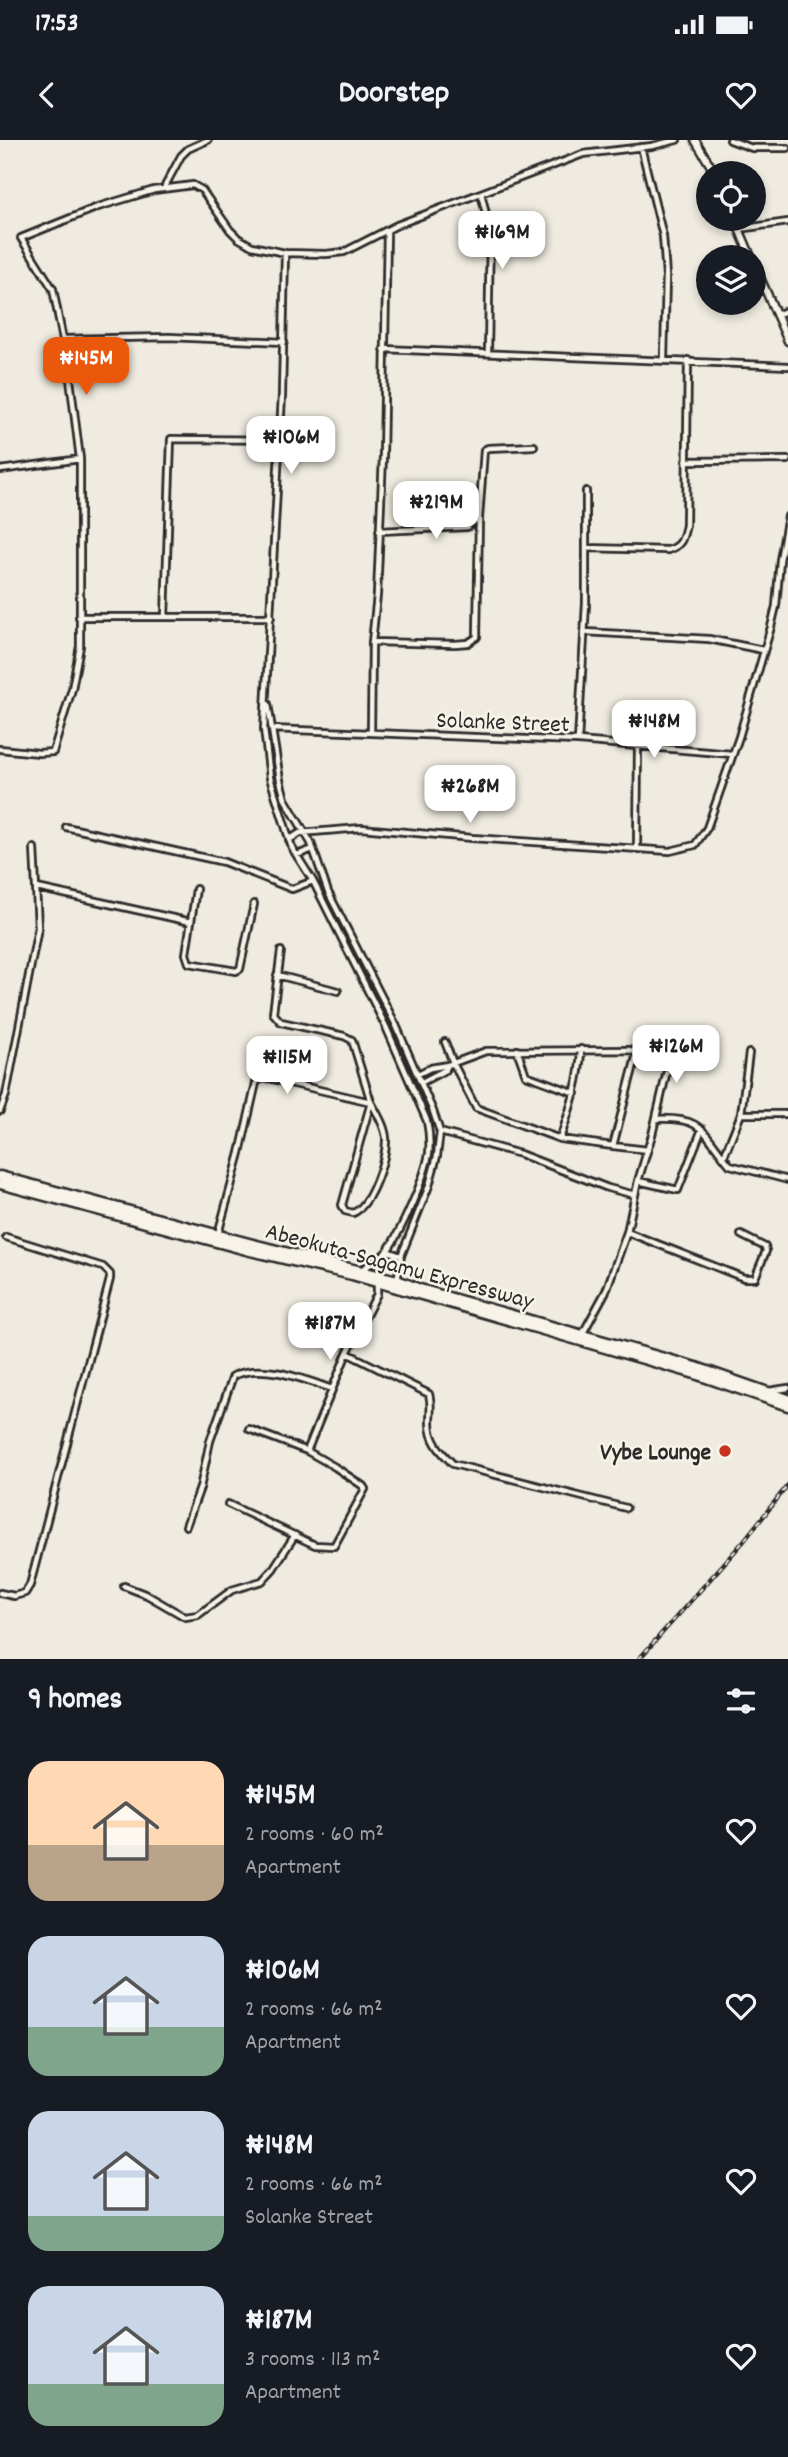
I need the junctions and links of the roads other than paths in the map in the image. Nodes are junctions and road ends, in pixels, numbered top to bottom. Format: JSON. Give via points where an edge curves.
{"nodes":[{"id":1,"x":208,"y":140,"type":"edge"},
{"id":2,"x":677,"y":140,"type":"edge"},
{"id":3,"x":695,"y":140,"type":"edge"},
{"id":4,"x":730,"y":140,"type":"edge"},
{"id":5,"x":760,"y":140,"type":"edge"},
{"id":6,"x":641,"y":147,"type":"junction"},
{"id":7,"x":762,"y":148,"type":"junction"},
{"id":8,"x":788,"y":148,"type":"edge"},
{"id":9,"x":708,"y":161,"type":"edge"},
{"id":10,"x":165,"y":187,"type":"junction"},
{"id":11,"x":481,"y":193,"type":"junction"},
{"id":12,"x":788,"y":222,"type":"edge"},
{"id":13,"x":766,"y":225,"type":"edge"},
{"id":14,"x":387,"y":230,"type":"junction"},
{"id":15,"x":285,"y":253,"type":"junction"},
{"id":16,"x":766,"y":292,"type":"edge"},
{"id":17,"x":788,"y":310,"type":"edge"},
{"id":18,"x":776,"y":315,"type":"junction"},
{"id":19,"x":63,"y":338,"type":"junction"},
{"id":20,"x":788,"y":341,"type":"edge"},
{"id":21,"x":284,"y":342,"type":"junction"},
{"id":22,"x":384,"y":349,"type":"junction"},
{"id":23,"x":488,"y":352,"type":"junction"},
{"id":24,"x":664,"y":359,"type":"junction"},
{"id":25,"x":688,"y":360,"type":"junction"},
{"id":26,"x":788,"y":366,"type":"edge"},
{"id":27,"x":280,"y":440,"type":"junction"},
{"id":28,"x":534,"y":446,"type":"dead end"},
{"id":29,"x":80,"y":459,"type":"junction"},
{"id":30,"x":788,"y":460,"type":"edge"},
{"id":31,"x":686,"y":461,"type":"junction"},
{"id":32,"x":0,"y":470,"type":"edge"},
{"id":33,"x":586,"y":491,"type":"dead end"},
{"id":34,"x":788,"y":516,"type":"edge"},
{"id":35,"x":480,"y":518,"type":"junction"},
{"id":36,"x":379,"y":531,"type":"junction"},
{"id":37,"x":586,"y":548,"type":"junction"},
{"id":38,"x":79,"y":617,"type":"junction"},
{"id":39,"x":165,"y":617,"type":"junction"},
{"id":40,"x":271,"y":617,"type":"junction"},
{"id":41,"x":585,"y":632,"type":"junction"},
{"id":42,"x":372,"y":642,"type":"junction"},
{"id":43,"x":763,"y":650,"type":"junction"},
{"id":44,"x":267,"y":697,"type":"junction"},
{"id":45,"x":271,"y":729,"type":"junction"},
{"id":46,"x":371,"y":732,"type":"junction"},
{"id":47,"x":578,"y":741,"type":"junction"},
{"id":48,"x":638,"y":746,"type":"junction"},
{"id":49,"x":0,"y":749,"type":"edge"},
{"id":50,"x":732,"y":754,"type":"junction"},
{"id":51,"x":66,"y":827,"type":"dead end"},
{"id":52,"x":305,"y":833,"type":"junction"},
{"id":53,"x":289,"y":840,"type":"junction"},
{"id":54,"x":34,"y":848,"type":"dead end"},
{"id":55,"x":637,"y":848,"type":"junction"},
{"id":56,"x":313,"y":849,"type":"junction"},
{"id":57,"x":297,"y":855,"type":"junction"},
{"id":58,"x":313,"y":881,"type":"junction"},
{"id":59,"x":37,"y":888,"type":"junction"},
{"id":60,"x":197,"y":889,"type":"dead end"},
{"id":61,"x":254,"y":904,"type":"dead end"},
{"id":62,"x":191,"y":922,"type":"junction"},
{"id":63,"x":281,"y":951,"type":"dead end"},
{"id":64,"x":277,"y":975,"type":"junction"},
{"id":65,"x":338,"y":991,"type":"dead end"},
{"id":66,"x":445,"y":1042,"type":"dead end"},
{"id":67,"x":675,"y":1045,"type":"dead end"},
{"id":68,"x":581,"y":1049,"type":"junction"},
{"id":69,"x":517,"y":1050,"type":"junction"},
{"id":70,"x":749,"y":1053,"type":"dead end"},
{"id":71,"x":451,"y":1064,"type":"junction"},
{"id":72,"x":418,"y":1074,"type":"junction"},
{"id":73,"x":422,"y":1082,"type":"junction"},
{"id":74,"x":575,"y":1093,"type":"junction"},
{"id":75,"x":370,"y":1102,"type":"junction"},
{"id":76,"x":0,"y":1111,"type":"edge"},
{"id":77,"x":741,"y":1114,"type":"junction"},
{"id":78,"x":788,"y":1114,"type":"edge"},
{"id":79,"x":656,"y":1119,"type":"junction"},
{"id":80,"x":702,"y":1129,"type":"junction"},
{"id":81,"x":440,"y":1132,"type":"junction"},
{"id":82,"x":560,"y":1139,"type":"junction"},
{"id":83,"x":613,"y":1146,"type":"junction"},
{"id":84,"x":648,"y":1150,"type":"junction"},
{"id":85,"x":723,"y":1157,"type":"junction"},
{"id":86,"x":0,"y":1175,"type":"edge"},
{"id":87,"x":788,"y":1180,"type":"edge"},
{"id":88,"x":638,"y":1181,"type":"junction"},
{"id":89,"x":0,"y":1184,"type":"edge"},
{"id":90,"x":635,"y":1195,"type":"junction"},
{"id":91,"x":399,"y":1229,"type":"junction"},
{"id":92,"x":627,"y":1232,"type":"junction"},
{"id":93,"x":408,"y":1233,"type":"junction"},
{"id":94,"x":218,"y":1234,"type":"junction"},
{"id":95,"x":741,"y":1235,"type":"dead end"},
{"id":96,"x":6,"y":1237,"type":"dead end"},
{"id":97,"x":387,"y":1251,"type":"junction"},
{"id":98,"x":401,"y":1256,"type":"junction"},
{"id":99,"x":356,"y":1273,"type":"junction"},
{"id":100,"x":377,"y":1282,"type":"junction"},
{"id":101,"x":397,"y":1284,"type":"junction"},
{"id":102,"x":582,"y":1336,"type":"junction"},
{"id":103,"x":347,"y":1353,"type":"junction"},
{"id":104,"x":788,"y":1381,"type":"edge"},
{"id":105,"x":780,"y":1388,"type":"junction"},
{"id":106,"x":788,"y":1388,"type":"edge"},
{"id":107,"x":332,"y":1389,"type":"junction"},
{"id":108,"x":766,"y":1394,"type":"junction"},
{"id":109,"x":788,"y":1399,"type":"edge"},
{"id":110,"x":788,"y":1406,"type":"edge"},
{"id":111,"x":249,"y":1429,"type":"dead end"},
{"id":112,"x":307,"y":1451,"type":"junction"},
{"id":113,"x":229,"y":1504,"type":"dead end"},
{"id":114,"x":626,"y":1508,"type":"dead end"},
{"id":115,"x":186,"y":1526,"type":"dead end"},
{"id":116,"x":295,"y":1535,"type":"junction"},
{"id":117,"x":124,"y":1586,"type":"dead end"},
{"id":118,"x":0,"y":1593,"type":"edge"}],
"edges":[{"from":1,"to":10,"type":"street","via":[[181,156]]},
{"from":2,"to":6,"type":"street"},
{"from":3,"to":9,"type":"street"},
{"from":4,"to":7,"type":"street"},
{"from":5,"to":7,"type":"street"},
{"from":6,"to":11,"type":"street","via":[[583,154]]},
{"from":6,"to":24,"type":"street","via":[[663,236]]},
{"from":7,"to":8,"type":"street"},
{"from":10,"to":15,"type":"street","via":[[193,185],[238,238]]},
{"from":10,"to":19,"type":"street","via":[[21,237],[53,289]]},
{"from":11,"to":14,"type":"street"},
{"from":11,"to":23,"type":"street","via":[[490,232]]},
{"from":12,"to":13,"type":"street"},
{"from":14,"to":15,"type":"street","via":[[344,251]]},
{"from":14,"to":22,"type":"street"},
{"from":15,"to":21,"type":"street"},
{"from":16,"to":18,"type":"street"},
{"from":17,"to":18,"type":"street"},
{"from":18,"to":20,"type":"street"},
{"from":19,"to":21,"type":"street"},
{"from":19,"to":29,"type":"street"},
{"from":21,"to":27,"type":"street"},
{"from":22,"to":23,"type":"street"},
{"from":22,"to":36,"type":"street"},
{"from":23,"to":24,"type":"street"},
{"from":24,"to":25,"type":"street"},
{"from":25,"to":26,"type":"street"},
{"from":25,"to":31,"type":"street"},
{"from":27,"to":39,"type":"street","via":[[171,439]]},
{"from":27,"to":40,"type":"street"},
{"from":28,"to":35,"type":"street","via":[[484,450]]},
{"from":29,"to":32,"type":"street"},
{"from":29,"to":38,"type":"street"},
{"from":30,"to":31,"type":"street"},
{"from":31,"to":37,"type":"street","via":[[686,525],[676,548]]},
{"from":33,"to":37,"type":"street"},
{"from":34,"to":43,"type":"street","via":[[776,606]]},
{"from":35,"to":36,"type":"street","via":[[467,527]]},
{"from":35,"to":42,"type":"street","via":[[477,637],[455,644]]},
{"from":36,"to":42,"type":"street"},
{"from":37,"to":41,"type":"street"},
{"from":38,"to":39,"type":"street"},
{"from":38,"to":49,"type":"street","via":[[78,666],[52,752]]},
{"from":39,"to":40,"type":"street"},
{"from":40,"to":44,"type":"street"},
{"from":41,"to":43,"type":"street","via":[[709,639]]},
{"from":41,"to":47,"type":"street"},
{"from":42,"to":46,"type":"street"},
{"from":43,"to":50,"type":"street"},
{"from":44,"to":45,"type":"street"},
{"from":44,"to":53,"type":"street","via":[[266,757]]},
{"from":45,"to":46,"type":"street","name":"Solanke Street"},
{"from":45,"to":52,"type":"street","via":[[285,799]]},
{"from":46,"to":47,"type":"street","name":"Solanke Street"},
{"from":47,"to":48,"type":"street","name":"Solanke Street"},
{"from":48,"to":50,"type":"street","name":"Solanke Street"},
{"from":48,"to":55,"type":"street"},
{"from":50,"to":55,"type":"street","via":[[707,828],[695,845],[670,851]]},
{"from":51,"to":58,"type":"street","via":[[224,862],[292,889]]},
{"from":52,"to":53,"type":"street"},
{"from":52,"to":55,"type":"street","via":[[372,829]]},
{"from":52,"to":56,"type":"street"},
{"from":53,"to":57,"type":"street"},
{"from":54,"to":59,"type":"street"},
{"from":56,"to":57,"type":"street"},
{"from":56,"to":72,"type":"street","via":[[328,892]]},
{"from":57,"to":58,"type":"street"},
{"from":58,"to":91,"type":"street","via":[[427,1121],[429,1154]]},
{"from":59,"to":62,"type":"street"},
{"from":59,"to":76,"type":"street","via":[[33,961]]},
{"from":60,"to":62,"type":"street"},
{"from":61,"to":62,"type":"street","via":[[242,964],[236,971],[189,962]]},
{"from":63,"to":64,"type":"street"},
{"from":64,"to":65,"type":"street"},
{"from":64,"to":75,"type":"street","via":[[275,1017],[352,1040]]},
{"from":66,"to":71,"type":"street"},
{"from":67,"to":79,"type":"street"},
{"from":68,"to":69,"type":"street"},
{"from":68,"to":74,"type":"street"},
{"from":68,"to":83,"type":"street","via":[[635,1052]]},
{"from":69,"to":71,"type":"street","via":[[486,1052]]},
{"from":69,"to":74,"type":"street","via":[[524,1073]]},
{"from":70,"to":77,"type":"street"},
{"from":71,"to":72,"type":"street"},
{"from":71,"to":73,"type":"street"},
{"from":71,"to":82,"type":"street","via":[[476,1108]]},
{"from":72,"to":73,"type":"street"},
{"from":73,"to":81,"type":"street"},
{"from":74,"to":82,"type":"street"},
{"from":75,"to":75,"type":"street","via":[[342,1205],[353,1213],[365,1202],[384,1158],[386,1137]]},
{"from":75,"to":94,"type":"street","via":[[260,1079]]},
{"from":77,"to":78,"type":"street"},
{"from":77,"to":85,"type":"street"},
{"from":79,"to":80,"type":"street","via":[[682,1119]]},
{"from":79,"to":84,"type":"street"},
{"from":80,"to":85,"type":"street"},
{"from":80,"to":88,"type":"street","via":[[678,1191]]},
{"from":81,"to":90,"type":"street","via":[[520,1154]]},
{"from":81,"to":93,"type":"street","via":[[429,1186]]},
{"from":82,"to":83,"type":"street"},
{"from":83,"to":84,"type":"street"},
{"from":84,"to":88,"type":"street"},
{"from":85,"to":87,"type":"street","via":[[737,1168]]},
{"from":86,"to":94,"type":"highway","name":"Abeokuta-Sagamu Expressway"},
{"from":88,"to":90,"type":"street"},
{"from":89,"to":99,"type":"highway","name":"Abeokuta-Sagamu Expressway","via":[[246,1250]]},
{"from":90,"to":92,"type":"street"},
{"from":91,"to":93,"type":"street"},
{"from":91,"to":97,"type":"street"},
{"from":92,"to":95,"type":"street","via":[[744,1278],[755,1278],[765,1247]]},
{"from":92,"to":102,"type":"street","via":[[606,1290]]},
{"from":93,"to":98,"type":"street"},
{"from":94,"to":99,"type":"highway","name":"Abeokuta-Sagamu Expressway"},
{"from":96,"to":118,"type":"street","via":[[103,1266],[110,1279],[30,1585],[25,1593]]},
{"from":97,"to":98,"type":"street"},
{"from":97,"to":99,"type":"street"},
{"from":98,"to":101,"type":"street"},
{"from":99,"to":100,"type":"highway","name":"Abeokuta-Sagamu Expressway"},
{"from":99,"to":101,"type":"highway","name":"Abeokuta-Sagamu Expressway"},
{"from":100,"to":101,"type":"highway","name":"Abeokuta-Sagamu Expressway"},
{"from":100,"to":103,"type":"street","via":[[377,1294]]},
{"from":101,"to":102,"type":"highway","name":"Abeokuta-Sagamu Expressway"},
{"from":101,"to":108,"type":"highway","name":"Abeokuta-Sagamu Expressway"},
{"from":102,"to":108,"type":"highway","name":"Abeokuta-Sagamu Expressway","via":[[696,1367]]},
{"from":103,"to":107,"type":"street"},
{"from":103,"to":114,"type":"street","via":[[429,1394],[435,1447],[453,1464]]},
{"from":104,"to":105,"type":"street"},
{"from":105,"to":106,"type":"street"},
{"from":105,"to":108,"type":"street"},
{"from":107,"to":112,"type":"street"},
{"from":107,"to":115,"type":"street","via":[[293,1376],[242,1372],[233,1376]]},
{"from":108,"to":109,"type":"highway","name":"Abeokuta-Sagamu Expressway"},
{"from":108,"to":110,"type":"highway","name":"Abeokuta-Sagamu Expressway"},
{"from":111,"to":112,"type":"street"},
{"from":112,"to":116,"type":"street","via":[[365,1489],[334,1546],[315,1545]]},
{"from":113,"to":116,"type":"street"},
{"from":116,"to":117,"type":"street","via":[[262,1581],[232,1590],[198,1615],[185,1617]]}]}
